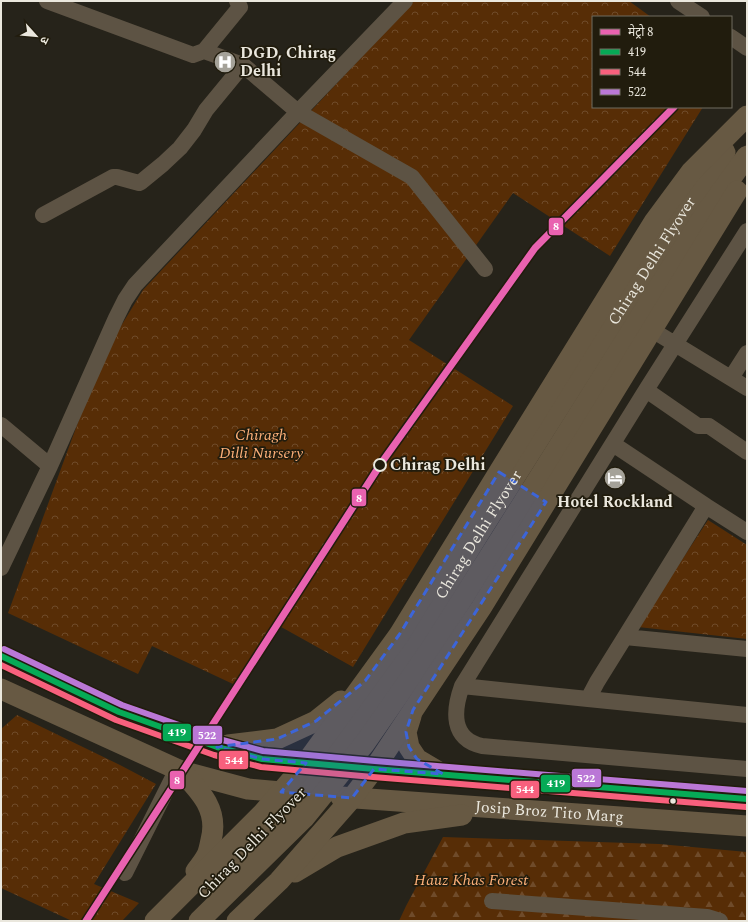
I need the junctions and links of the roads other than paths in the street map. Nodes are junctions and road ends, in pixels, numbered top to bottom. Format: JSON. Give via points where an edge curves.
{"nodes":[{"id":1,"x":47,"y":1,"type":"edge"},
{"id":2,"x":237,"y":1,"type":"edge"},
{"id":3,"x":405,"y":1,"type":"edge"},
{"id":4,"x":678,"y":1,"type":"edge"},
{"id":5,"x":700,"y":16,"type":"edge"},
{"id":6,"x":732,"y":38,"type":"edge"},
{"id":7,"x":747,"y":48,"type":"edge"},
{"id":8,"x":204,"y":51,"type":"junction"},
{"id":9,"x":242,"y":65,"type":"junction"},
{"id":10,"x":298,"y":112,"type":"junction"},
{"id":11,"x":747,"y":116,"type":"edge"},
{"id":12,"x":747,"y":120,"type":"edge"},
{"id":13,"x":747,"y":156,"type":"edge"},
{"id":14,"x":747,"y":176,"type":"edge"},
{"id":15,"x":696,"y":210,"type":"junction"},
{"id":16,"x":43,"y":215,"type":"dead end"},
{"id":17,"x":747,"y":231,"type":"edge"},
{"id":18,"x":485,"y":269,"type":"dead end"},
{"id":19,"x":652,"y":330,"type":"junction"},
{"id":20,"x":676,"y":344,"type":"junction"},
{"id":21,"x":747,"y":352,"type":"edge"},
{"id":22,"x":731,"y":378,"type":"junction"},
{"id":23,"x":747,"y":388,"type":"edge"},
{"id":24,"x":646,"y":390,"type":"junction"},
{"id":25,"x":1,"y":425,"type":"edge"},
{"id":26,"x":614,"y":444,"type":"junction"},
{"id":27,"x":747,"y":452,"type":"edge"},
{"id":28,"x":50,"y":466,"type":"junction"},
{"id":29,"x":499,"y":472,"type":"junction"},
{"id":30,"x":546,"y":502,"type":"junction"},
{"id":31,"x":706,"y":506,"type":"junction"},
{"id":32,"x":747,"y":532,"type":"edge"},
{"id":33,"x":1,"y":568,"type":"edge"},
{"id":34,"x":624,"y":637,"type":"junction"},
{"id":35,"x":747,"y":649,"type":"edge"},
{"id":36,"x":1,"y":656,"type":"edge"},
{"id":37,"x":365,"y":681,"type":"junction"},
{"id":38,"x":462,"y":686,"type":"junction"},
{"id":39,"x":1,"y":689,"type":"edge"},
{"id":40,"x":588,"y":699,"type":"junction"},
{"id":41,"x":413,"y":710,"type":"junction"},
{"id":42,"x":747,"y":715,"type":"edge"},
{"id":43,"x":217,"y":747,"type":"junction"},
{"id":44,"x":306,"y":763,"type":"junction"},
{"id":45,"x":374,"y":769,"type":"junction"},
{"id":46,"x":747,"y":769,"type":"edge"},
{"id":47,"x":179,"y":770,"type":"junction"},
{"id":48,"x":443,"y":774,"type":"junction"},
{"id":49,"x":281,"y":792,"type":"junction"},
{"id":50,"x":352,"y":798,"type":"junction"},
{"id":51,"x":747,"y":799,"type":"edge"},
{"id":52,"x":502,"y":809,"type":"junction"},
{"id":53,"x":747,"y":826,"type":"edge"},
{"id":54,"x":125,"y":873,"type":"dead end"},
{"id":55,"x":279,"y":881,"type":"junction"},
{"id":56,"x":175,"y":900,"type":"junction"},
{"id":57,"x":492,"y":901,"type":"dead end"},
{"id":58,"x":255,"y":912,"type":"edge"},
{"id":59,"x":155,"y":921,"type":"edge"},
{"id":60,"x":175,"y":921,"type":"edge"},
{"id":61,"x":199,"y":921,"type":"edge"},
{"id":62,"x":237,"y":921,"type":"edge"},
{"id":63,"x":720,"y":921,"type":"edge"}],
"edges":[{"from":1,"to":8,"type":"street","via":[[194,55]]},
{"from":2,"to":8,"type":"street","via":[[240,7]]},
{"from":3,"to":10,"type":"street"},
{"from":4,"to":5,"type":"street"},
{"from":6,"to":7,"type":"street"},
{"from":8,"to":9,"type":"street"},
{"from":9,"to":10,"type":"street"},
{"from":9,"to":16,"type":"street","via":[[180,148],[141,182],[113,177]]},
{"from":10,"to":18,"type":"street","via":[[412,177]]},
{"from":10,"to":28,"type":"street","via":[[135,286],[116,318]]},
{"from":11,"to":29,"type":"main road","via":[[690,172],[654,222]]},
{"from":12,"to":15,"type":"main road","name":"Chirag Delhi Flyover"},
{"from":13,"to":15,"type":"main road","name":"Chirag Delhi Flyover"},
{"from":14,"to":19,"type":"main road"},
{"from":15,"to":60,"type":"main road","name":"Chirag Delhi Flyover","via":[[483,527],[413,640],[350,732],[291,807]]},
{"from":15,"to":61,"type":"main road","name":"Chirag Delhi Flyover","via":[[501,538],[430,650],[365,743],[304,818]]},
{"from":17,"to":20,"type":"street"},
{"from":19,"to":20,"type":"street"},
{"from":19,"to":30,"type":"main road"},
{"from":20,"to":22,"type":"street"},
{"from":20,"to":24,"type":"street"},
{"from":21,"to":22,"type":"street"},
{"from":22,"to":23,"type":"street"},
{"from":24,"to":26,"type":"street"},
{"from":24,"to":27,"type":"street","via":[[698,426],[709,426]]},
{"from":25,"to":28,"type":"street"},
{"from":26,"to":31,"type":"street"},
{"from":26,"to":38,"type":"street"},
{"from":28,"to":33,"type":"street"},
{"from":29,"to":30,"type":"main road"},
{"from":29,"to":37,"type":"main road","via":[[399,635]]},
{"from":30,"to":41,"type":"main road","via":[[481,608]]},
{"from":31,"to":32,"type":"street"},
{"from":31,"to":34,"type":"street"},
{"from":34,"to":35,"type":"street"},
{"from":34,"to":40,"type":"street"},
{"from":36,"to":43,"type":"main road","name":"Josip Broz Tito Marg","via":[[119,712]]},
{"from":37,"to":43,"type":"main road","via":[[316,721],[277,739]]},
{"from":37,"to":44,"type":"main road"},
{"from":38,"to":40,"type":"street"},
{"from":38,"to":46,"type":"street","via":[[458,697],[459,732],[475,745]]},
{"from":39,"to":47,"type":"main road"},
{"from":40,"to":42,"type":"street"},
{"from":41,"to":45,"type":"main road"},
{"from":41,"to":48,"type":"main road","via":[[406,732],[409,747],[417,759]]},
{"from":43,"to":44,"type":"main road","name":"Josip Broz Tito Marg","via":[[262,759]]},
{"from":44,"to":45,"type":"main road","name":"Josip Broz Tito Marg"},
{"from":44,"to":49,"type":"main road"},
{"from":45,"to":48,"type":"main road","name":"Josip Broz Tito Marg"},
{"from":45,"to":50,"type":"main road"},
{"from":47,"to":49,"type":"main road","name":"Josip Broz Tito Marg","via":[[248,789]]},
{"from":47,"to":54,"type":"street"},
{"from":47,"to":56,"type":"main road","via":[[205,798],[212,814],[213,833],[207,854]]},
{"from":48,"to":51,"type":"main road","name":"Josip Broz Tito Marg"},
{"from":49,"to":50,"type":"main road","name":"Josip Broz Tito Marg"},
{"from":49,"to":56,"type":"main road"},
{"from":50,"to":52,"type":"main road","name":"Josip Broz Tito Marg"},
{"from":50,"to":55,"type":"main road"},
{"from":52,"to":53,"type":"main road","name":"Josip Broz Tito Marg"},
{"from":52,"to":55,"type":"main road","via":[[404,823],[337,847]]},
{"from":55,"to":58,"type":"main road"},
{"from":56,"to":59,"type":"main road"},
{"from":57,"to":63,"type":"street","via":[[707,917]]},
{"from":58,"to":62,"type":"main road"}]}
